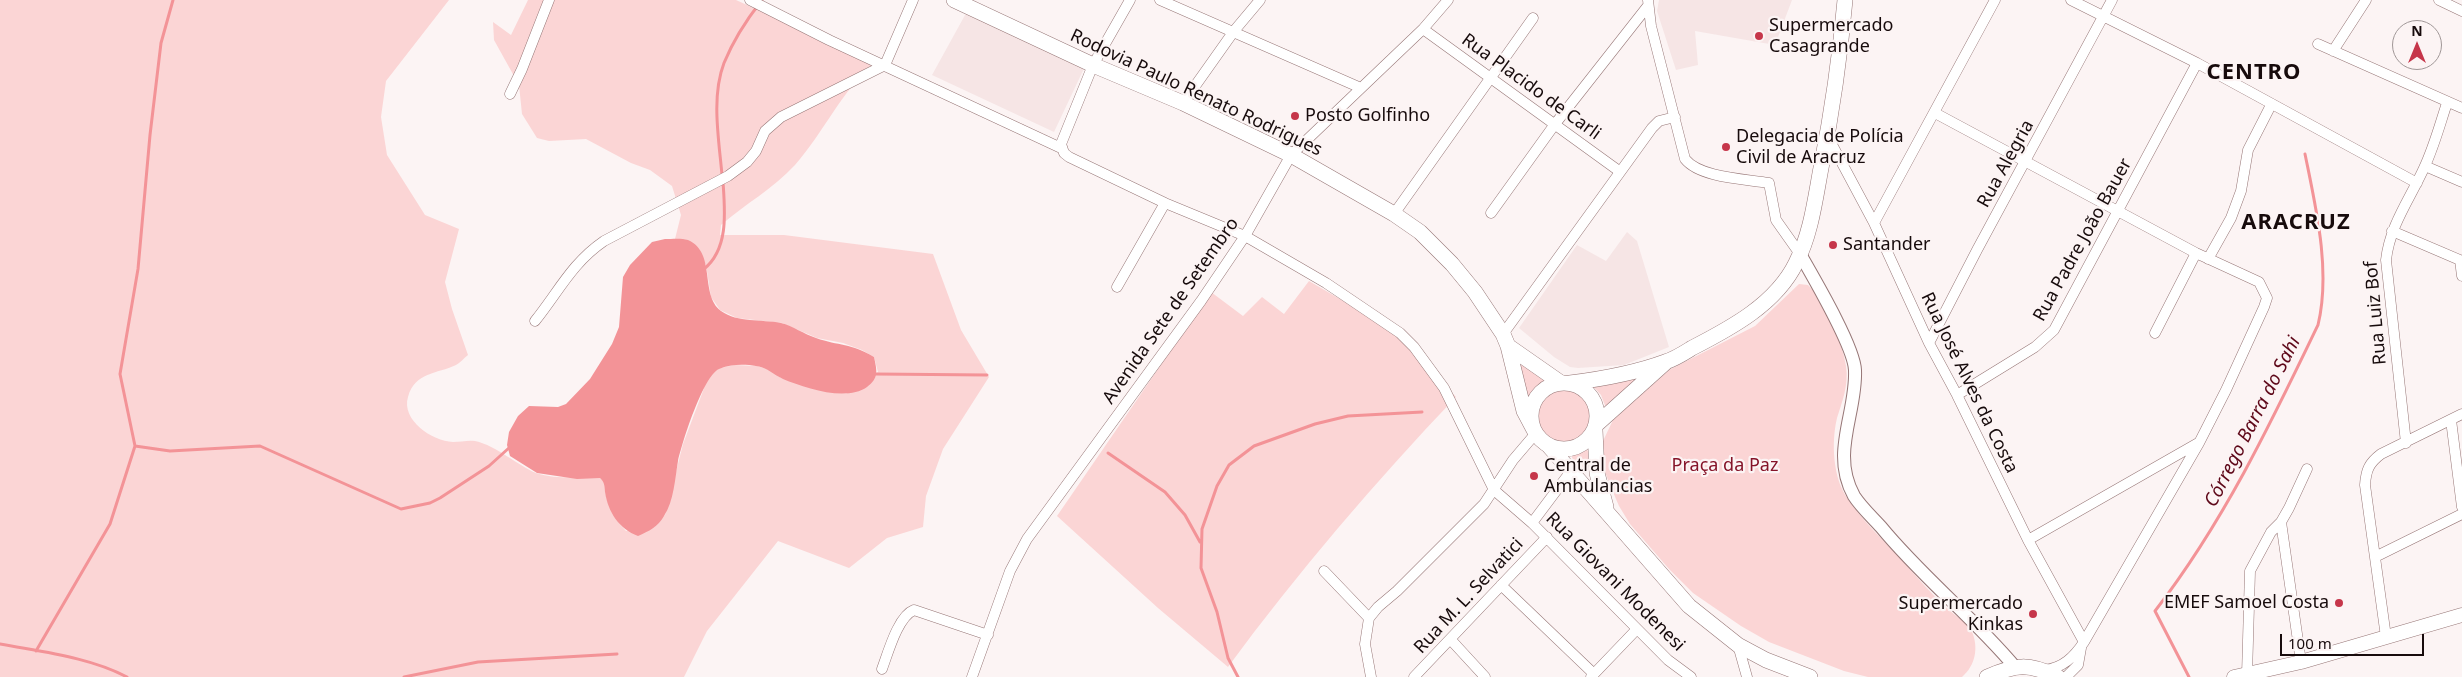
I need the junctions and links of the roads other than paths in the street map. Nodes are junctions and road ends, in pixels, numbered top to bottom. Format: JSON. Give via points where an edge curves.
{"nodes":[{"id":1,"x":550,"y":0,"type":"edge"},
{"id":2,"x":750,"y":0,"type":"edge"},
{"id":3,"x":913,"y":0,"type":"edge"},
{"id":4,"x":1130,"y":0,"type":"edge"},
{"id":5,"x":1160,"y":0,"type":"edge"},
{"id":6,"x":1260,"y":0,"type":"edge"},
{"id":7,"x":1448,"y":0,"type":"edge"},
{"id":8,"x":1845,"y":0,"type":"edge"},
{"id":9,"x":1995,"y":0,"type":"edge"},
{"id":10,"x":2071,"y":0,"type":"edge"},
{"id":11,"x":2112,"y":0,"type":"edge"},
{"id":12,"x":2366,"y":0,"type":"edge"},
{"id":13,"x":2438,"y":0,"type":"edge"},
{"id":14,"x":961,"y":1,"type":"edge"},
{"id":15,"x":1648,"y":4,"type":"edge"},
{"id":16,"x":2462,"y":11,"type":"edge"},
{"id":17,"x":2104,"y":16,"type":"junction"},
{"id":18,"x":1533,"y":18,"type":"dead end"},
{"id":19,"x":1423,"y":29,"type":"junction"},
{"id":20,"x":1234,"y":31,"type":"junction"},
{"id":21,"x":2318,"y":44,"type":"dead end"},
{"id":22,"x":2333,"y":51,"type":"junction"},
{"id":23,"x":2197,"y":63,"type":"junction"},
{"id":24,"x":885,"y":65,"type":"junction"},
{"id":25,"x":1092,"y":65,"type":"junction"},
{"id":26,"x":1489,"y":78,"type":"junction"},
{"id":27,"x":1361,"y":88,"type":"junction"},
{"id":28,"x":510,"y":94,"type":"dead end"},
{"id":29,"x":1183,"y":103,"type":"junction"},
{"id":30,"x":2447,"y":103,"type":"junction"},
{"id":31,"x":2271,"y":105,"type":"junction"},
{"id":32,"x":2462,"y":108,"type":"edge"},
{"id":33,"x":1935,"y":113,"type":"junction"},
{"id":34,"x":1675,"y":117,"type":"junction"},
{"id":35,"x":1555,"y":124,"type":"junction"},
{"id":36,"x":1828,"y":137,"type":"junction"},
{"id":37,"x":1062,"y":148,"type":"junction"},
{"id":38,"x":1291,"y":155,"type":"junction"},
{"id":39,"x":2026,"y":163,"type":"junction"},
{"id":40,"x":2425,"y":166,"type":"junction"},
{"id":41,"x":1620,"y":171,"type":"junction"},
{"id":42,"x":2462,"y":182,"type":"edge"},
{"id":43,"x":2417,"y":183,"type":"junction"},
{"id":44,"x":1165,"y":204,"type":"junction"},
{"id":45,"x":2118,"y":211,"type":"junction"},
{"id":46,"x":1491,"y":213,"type":"dead end"},
{"id":47,"x":1394,"y":214,"type":"junction"},
{"id":48,"x":1874,"y":223,"type":"junction"},
{"id":49,"x":2392,"y":231,"type":"junction"},
{"id":50,"x":1245,"y":236,"type":"junction"},
{"id":51,"x":2196,"y":253,"type":"junction"},
{"id":52,"x":1800,"y":254,"type":"junction"},
{"id":53,"x":2208,"y":259,"type":"junction"},
{"id":54,"x":2461,"y":260,"type":"edge"},
{"id":55,"x":2462,"y":276,"type":"edge"},
{"id":56,"x":1117,"y":287,"type":"dead end"},
{"id":57,"x":535,"y":320,"type":"dead end"},
{"id":58,"x":2156,"y":333,"type":"dead end"},
{"id":59,"x":1506,"y":340,"type":"junction"},
{"id":60,"x":1929,"y":343,"type":"junction"},
{"id":61,"x":1666,"y":362,"type":"junction"},
{"id":62,"x":1565,"y":383,"type":"junction"},
{"id":63,"x":1957,"y":395,"type":"junction"},
{"id":64,"x":2462,"y":414,"type":"edge"},
{"id":65,"x":2451,"y":420,"type":"junction"},
{"id":66,"x":1596,"y":427,"type":"junction"},
{"id":67,"x":1535,"y":430,"type":"junction"},
{"id":68,"x":2198,"y":443,"type":"junction"},
{"id":69,"x":2406,"y":443,"type":"junction"},
{"id":70,"x":1548,"y":445,"type":"junction"},
{"id":71,"x":2307,"y":469,"type":"dead end"},
{"id":72,"x":1571,"y":471,"type":"junction"},
{"id":73,"x":1494,"y":490,"type":"junction"},
{"id":74,"x":2462,"y":507,"type":"edge"},
{"id":75,"x":1607,"y":511,"type":"junction"},
{"id":76,"x":2462,"y":514,"type":"edge"},
{"id":77,"x":2281,"y":522,"type":"junction"},
{"id":78,"x":1532,"y":523,"type":"junction"},
{"id":79,"x":1546,"y":538,"type":"junction"},
{"id":80,"x":2028,"y":540,"type":"junction"},
{"id":81,"x":2376,"y":556,"type":"junction"},
{"id":82,"x":1324,"y":571,"type":"dead end"},
{"id":83,"x":1501,"y":585,"type":"junction"},
{"id":84,"x":2462,"y":615,"type":"edge"},
{"id":85,"x":1369,"y":618,"type":"junction"},
{"id":86,"x":1637,"y":629,"type":"junction"},
{"id":87,"x":988,"y":634,"type":"junction"},
{"id":88,"x":2386,"y":637,"type":"junction"},
{"id":89,"x":1451,"y":640,"type":"junction"},
{"id":90,"x":2083,"y":644,"type":"junction"},
{"id":91,"x":1738,"y":645,"type":"junction"},
{"id":92,"x":2301,"y":662,"type":"junction"},
{"id":93,"x":2014,"y":667,"type":"junction"},
{"id":94,"x":882,"y":669,"type":"dead end"},
{"id":95,"x":2044,"y":670,"type":"junction"},
{"id":96,"x":1593,"y":675,"type":"edge"},
{"id":97,"x":1748,"y":675,"type":"edge"},
{"id":98,"x":1992,"y":676,"type":"edge"},
{"id":99,"x":2240,"y":676,"type":"edge"},
{"id":100,"x":972,"y":677,"type":"edge"},
{"id":101,"x":1371,"y":677,"type":"edge"},
{"id":102,"x":1414,"y":677,"type":"edge"},
{"id":103,"x":1485,"y":677,"type":"edge"},
{"id":104,"x":1689,"y":677,"type":"edge"},
{"id":105,"x":1810,"y":677,"type":"edge"},
{"id":106,"x":2058,"y":677,"type":"edge"},
{"id":107,"x":2066,"y":677,"type":"edge"}],
"edges":[{"from":1,"to":28,"type":"street"},
{"from":2,"to":24,"type":"street"},
{"from":3,"to":24,"type":"street"},
{"from":4,"to":25,"type":"street"},
{"from":5,"to":20,"type":"street"},
{"from":6,"to":20,"type":"street"},
{"from":7,"to":19,"type":"street","name":"Avenida Sete de Setembro"},
{"from":8,"to":36,"type":"main road","via":[[1840,62]]},
{"from":9,"to":33,"type":"street"},
{"from":10,"to":17,"type":"street"},
{"from":11,"to":17,"type":"street","name":"Rua Alegria"},
{"from":12,"to":22,"type":"street"},
{"from":13,"to":16,"type":"street"},
{"from":14,"to":25,"type":"main road","name":"Rodovia Paulo Renato Rodrigues"},
{"from":15,"to":34,"type":"street"},
{"from":15,"to":35,"type":"street"},
{"from":17,"to":23,"type":"street"},
{"from":17,"to":39,"type":"street","name":"Rua Alegria"},
{"from":18,"to":26,"type":"street"},
{"from":19,"to":26,"type":"street","name":"Rua Placido de Carli"},
{"from":19,"to":27,"type":"street","name":"Avenida Sete de Setembro"},
{"from":20,"to":27,"type":"street"},
{"from":20,"to":29,"type":"street"},
{"from":21,"to":22,"type":"street"},
{"from":22,"to":30,"type":"street"},
{"from":23,"to":31,"type":"street"},
{"from":23,"to":45,"type":"street","name":"Rua Padre João Bauer"},
{"from":24,"to":37,"type":"street"},
{"from":24,"to":57,"type":"street","via":[[781,117],[765,132],[747,162],[728,176],[588,252]]},
{"from":25,"to":29,"type":"main road","name":"Rodovia Paulo Renato Rodrigues"},
{"from":25,"to":37,"type":"street"},
{"from":26,"to":35,"type":"street","name":"Rua Placido de Carli"},
{"from":26,"to":47,"type":"street"},
{"from":27,"to":38,"type":"street","name":"Avenida Sete de Setembro"},
{"from":29,"to":38,"type":"main road","name":"Rodovia Paulo Renato Rodrigues"},
{"from":30,"to":32,"type":"street"},
{"from":30,"to":40,"type":"street","name":"Rua Luiz Bof"},
{"from":31,"to":43,"type":"street"},
{"from":31,"to":53,"type":"street","via":[[2248,150],[2241,191],[2231,218]]},
{"from":33,"to":39,"type":"street"},
{"from":33,"to":48,"type":"street"},
{"from":34,"to":41,"type":"street","via":[[1659,121]]},
{"from":34,"to":52,"type":"street","via":[[1685,159],[1691,167],[1769,184],[1776,220]]},
{"from":35,"to":41,"type":"street","name":"Rua Placido de Carli"},
{"from":35,"to":46,"type":"street"},
{"from":36,"to":48,"type":"street","name":"Rua José Alves da Costa"},
{"from":36,"to":52,"type":"main road","via":[[1812,215]]},
{"from":37,"to":44,"type":"street","via":[[1069,157]]},
{"from":38,"to":47,"type":"main road","name":"Rodovia Paulo Renato Rodrigues"},
{"from":38,"to":50,"type":"street","name":"Avenida Sete de Setembro"},
{"from":39,"to":45,"type":"street"},
{"from":39,"to":60,"type":"street","name":"Rua Alegria"},
{"from":40,"to":42,"type":"street"},
{"from":40,"to":43,"type":"street","name":"Rua Luiz Bof"},
{"from":41,"to":59,"type":"street"},
{"from":43,"to":49,"type":"street","name":"Rua Luiz Bof"},
{"from":44,"to":50,"type":"street"},
{"from":44,"to":56,"type":"street"},
{"from":45,"to":51,"type":"street"},
{"from":45,"to":63,"type":"street","name":"Rua Padre João Bauer","via":[[2054,330],[2035,347]]},
{"from":47,"to":59,"type":"main road","name":"Rodovia Paulo Renato Rodrigues","via":[[1420,232],[1452,264],[1475,292]]},
{"from":48,"to":60,"type":"street","name":"Rua José Alves da Costa"},
{"from":49,"to":54,"type":"street"},
{"from":49,"to":69,"type":"street","name":"Rua Luiz Bof","via":[[2386,260]]},
{"from":50,"to":73,"type":"street","via":[[1360,305],[1409,342],[1444,388]]},
{"from":50,"to":87,"type":"street","name":"Avenida Sete de Setembro","via":[[1027,539],[1010,571]]},
{"from":51,"to":53,"type":"street"},
{"from":51,"to":58,"type":"street"},
{"from":52,"to":61,"type":"main road","via":[[1779,288],[1745,318]]},
{"from":52,"to":93,"type":"street","via":[[1854,362],[1843,466],[1854,496],[1895,544],[1991,638]]},
{"from":53,"to":68,"type":"street","via":[[2259,282],[2266,298],[2226,390]]},
{"from":54,"to":55,"type":"street"},
{"from":59,"to":62,"type":"main road"},
{"from":59,"to":67,"type":"main road","via":[[1524,411]]},
{"from":60,"to":63,"type":"street","name":"Rua José Alves da Costa"},
{"from":61,"to":62,"type":"main road","via":[[1609,377]]},
{"from":61,"to":66,"type":"main road"},
{"from":62,"to":66,"type":"main road","via":[[1586,391],[1592,398],[1598,415]]},
{"from":62,"to":67,"type":"main road","via":[[1548,387],[1538,396],[1531,414]]},
{"from":63,"to":80,"type":"street","name":"Rua José Alves da Costa"},
{"from":64,"to":65,"type":"street"},
{"from":65,"to":69,"type":"street"},
{"from":65,"to":74,"type":"street"},
{"from":66,"to":70,"type":"main road","via":[[1586,441],[1575,447],[1561,449]]},
{"from":66,"to":75,"type":"main road","via":[[1597,473]]},
{"from":67,"to":70,"type":"main road"},
{"from":67,"to":73,"type":"street"},
{"from":68,"to":80,"type":"street"},
{"from":68,"to":90,"type":"street"},
{"from":69,"to":81,"type":"street","via":[[2381,454],[2370,462],[2366,472],[2365,486]]},
{"from":70,"to":72,"type":"main road"},
{"from":71,"to":77,"type":"street"},
{"from":72,"to":75,"type":"main road"},
{"from":72,"to":78,"type":"street"},
{"from":73,"to":78,"type":"street","name":"Rua Giovani Modenesi"},
{"from":73,"to":85,"type":"street","via":[[1484,504]]},
{"from":75,"to":91,"type":"main road","via":[[1689,606]]},
{"from":76,"to":81,"type":"street"},
{"from":77,"to":92,"type":"street"},
{"from":77,"to":99,"type":"street","via":[[2271,532],[2250,571]]},
{"from":78,"to":79,"type":"street","name":"Rua Giovani Modenesi"},
{"from":79,"to":83,"type":"street","name":"Rua M. L. Selvatici"},
{"from":79,"to":86,"type":"street","name":"Rua Giovani Modenesi"},
{"from":80,"to":90,"type":"street","name":"Rua José Alves da Costa"},
{"from":81,"to":88,"type":"street"},
{"from":82,"to":85,"type":"street"},
{"from":83,"to":89,"type":"street","name":"Rua M. L. Selvatici"},
{"from":83,"to":96,"type":"street"},
{"from":84,"to":88,"type":"main road"},
{"from":85,"to":101,"type":"street","via":[[1365,644]]},
{"from":86,"to":96,"type":"street"},
{"from":86,"to":104,"type":"street","name":"Rua Giovani Modenesi"},
{"from":87,"to":94,"type":"street","via":[[914,610],[902,620]]},
{"from":87,"to":100,"type":"street","name":"Avenida Sete de Setembro"},
{"from":88,"to":92,"type":"main road"},
{"from":89,"to":102,"type":"street","name":"Rua M. L. Selvatici"},
{"from":89,"to":103,"type":"street"},
{"from":90,"to":95,"type":"street","via":[[2062,665]]},
{"from":90,"to":107,"type":"street","via":[[2078,665]]},
{"from":91,"to":97,"type":"street"},
{"from":91,"to":105,"type":"main road"},
{"from":92,"to":99,"type":"main road"},
{"from":93,"to":95,"type":"main road"},
{"from":93,"to":98,"type":"main road"},
{"from":95,"to":106,"type":"main road"}]}
